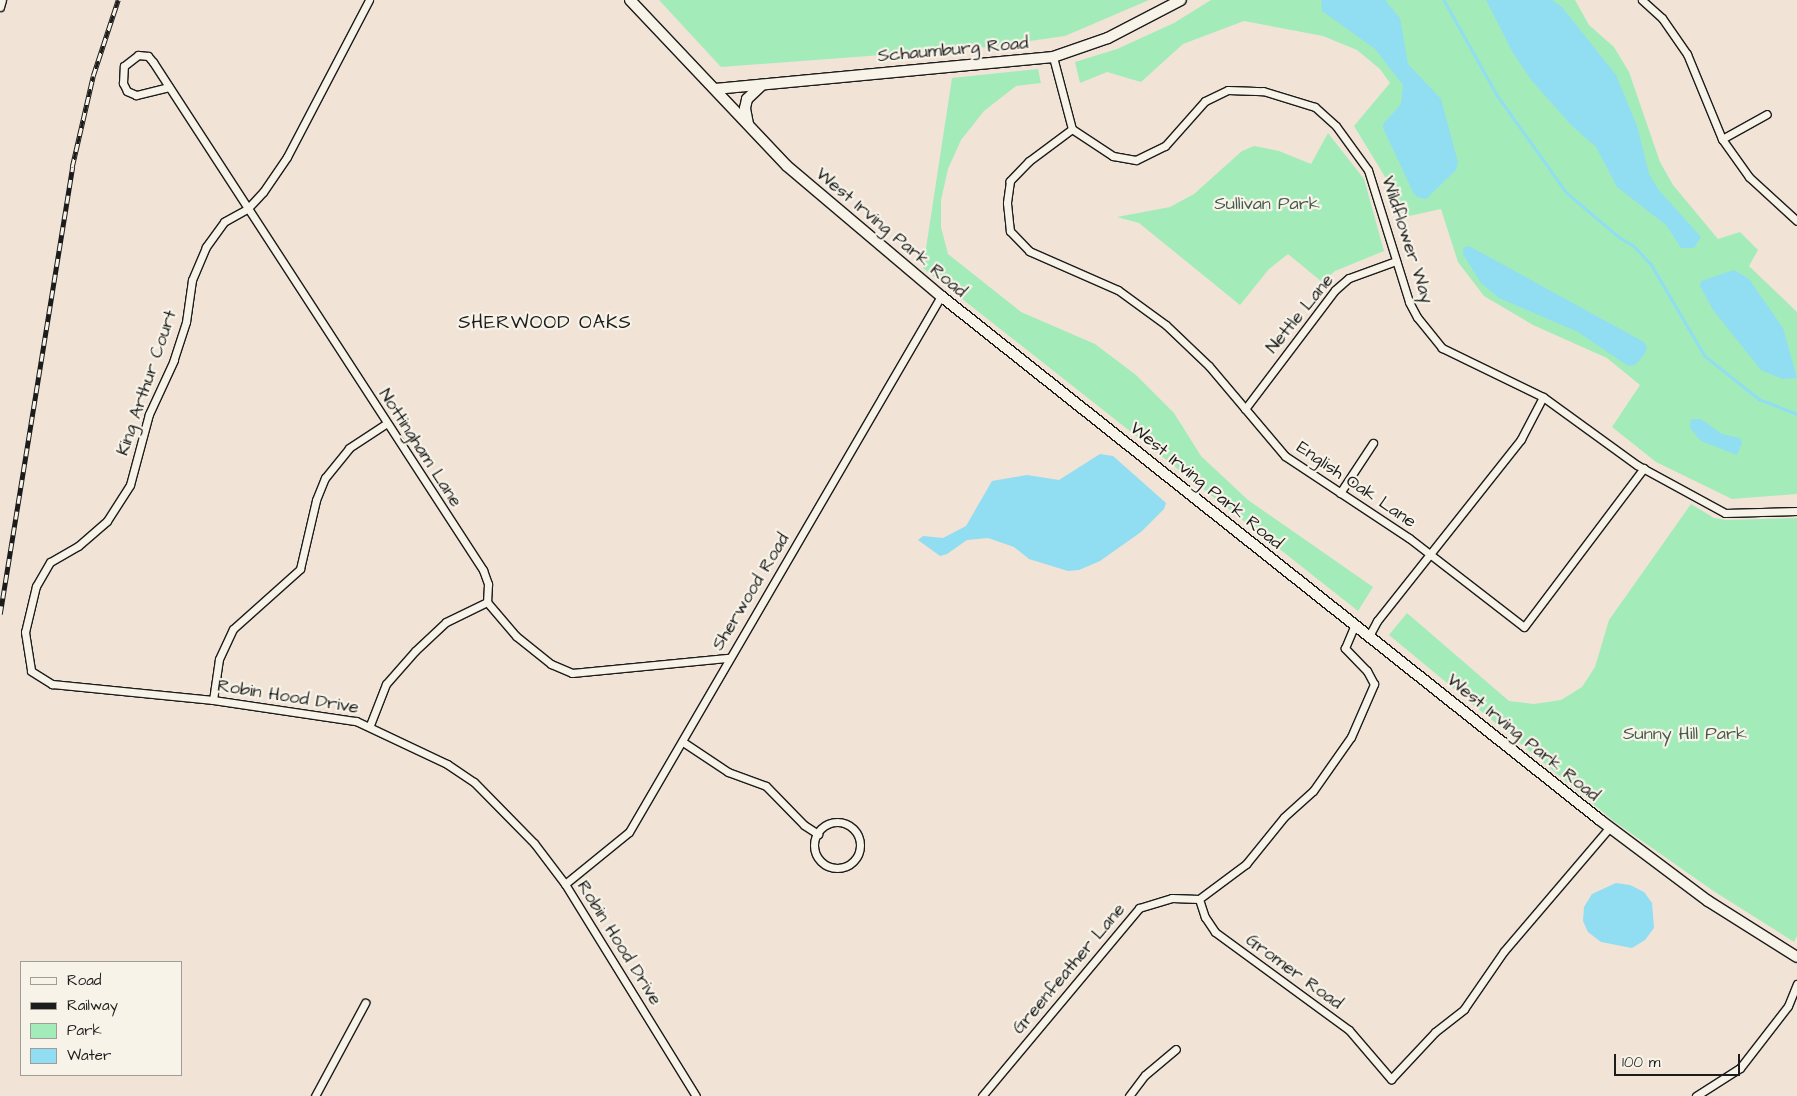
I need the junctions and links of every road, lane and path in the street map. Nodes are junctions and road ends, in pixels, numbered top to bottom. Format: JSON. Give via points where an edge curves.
{"nodes":[{"id":1,"x":2,"y":0,"type":"edge"},
{"id":2,"x":369,"y":0,"type":"edge"},
{"id":3,"x":630,"y":0,"type":"edge"},
{"id":4,"x":1181,"y":0,"type":"edge"},
{"id":5,"x":1642,"y":0,"type":"edge"},
{"id":6,"x":0,"y":7,"type":"edge"},
{"id":7,"x":1053,"y":57,"type":"junction"},
{"id":8,"x":762,"y":84,"type":"junction"},
{"id":9,"x":169,"y":87,"type":"junction"},
{"id":10,"x":715,"y":89,"type":"junction"},
{"id":11,"x":1767,"y":114,"type":"dead end"},
{"id":12,"x":748,"y":125,"type":"junction"},
{"id":13,"x":1072,"y":129,"type":"junction"},
{"id":14,"x":1722,"y":139,"type":"junction"},
{"id":15,"x":247,"y":209,"type":"junction"},
{"id":16,"x":1797,"y":222,"type":"edge"},
{"id":17,"x":1396,"y":261,"type":"junction"},
{"id":18,"x":941,"y":296,"type":"junction"},
{"id":19,"x":1543,"y":397,"type":"junction"},
{"id":20,"x":1245,"y":409,"type":"junction"},
{"id":21,"x":387,"y":424,"type":"junction"},
{"id":22,"x":1373,"y":443,"type":"dead end"},
{"id":23,"x":1644,"y":468,"type":"junction"},
{"id":24,"x":1340,"y":494,"type":"junction"},
{"id":25,"x":1797,"y":511,"type":"edge"},
{"id":26,"x":1430,"y":555,"type":"junction"},
{"id":27,"x":487,"y":602,"type":"junction"},
{"id":28,"x":1355,"y":625,"type":"junction"},
{"id":29,"x":1369,"y":636,"type":"junction"},
{"id":30,"x":728,"y":658,"type":"junction"},
{"id":31,"x":31,"y":671,"type":"joint"},
{"id":32,"x":213,"y":700,"type":"junction"},
{"id":33,"x":370,"y":725,"type":"junction"},
{"id":34,"x":683,"y":742,"type":"junction"},
{"id":35,"x":1610,"y":826,"type":"junction"},
{"id":36,"x":818,"y":834,"type":"junction"},
{"id":37,"x":565,"y":884,"type":"junction"},
{"id":38,"x":1199,"y":899,"type":"junction"},
{"id":39,"x":1797,"y":957,"type":"edge"},
{"id":40,"x":1797,"y":984,"type":"edge"},
{"id":41,"x":365,"y":1003,"type":"dead end"},
{"id":42,"x":1176,"y":1049,"type":"dead end"},
{"id":43,"x":315,"y":1096,"type":"edge"},
{"id":44,"x":696,"y":1096,"type":"edge"},
{"id":45,"x":982,"y":1096,"type":"edge"},
{"id":46,"x":1130,"y":1096,"type":"edge"},
{"id":47,"x":1696,"y":1096,"type":"edge"}],
"edges":[{"from":1,"to":6,"type":"street"},
{"from":2,"to":15,"type":"street","name":"King Arthur Court","via":[[287,157]]},
{"from":3,"to":10,"type":"main road","name":"West Irving Park Road"},
{"from":4,"to":7,"type":"main road","name":"Schaumburg Road","via":[[1108,38]]},
{"from":5,"to":14,"type":"street","via":[[1662,18],[1687,54]]},
{"from":7,"to":8,"type":"main road","name":"Schaumburg Road"},
{"from":7,"to":13,"type":"street"},
{"from":8,"to":10,"type":"main road","name":"Schaumburg Road"},
{"from":8,"to":12,"type":"main road","via":[[745,105]]},
{"from":9,"to":9,"type":"street","name":"Nottingham Lane","via":[[136,96],[127,91],[123,83],[124,66],[138,55],[148,56]]},
{"from":9,"to":15,"type":"street","name":"Nottingham Lane"},
{"from":10,"to":12,"type":"main road","name":"West Irving Park Road"},
{"from":11,"to":14,"type":"street"},
{"from":12,"to":18,"type":"main road","name":"West Irving Park Road","via":[[787,166]]},
{"from":13,"to":17,"type":"street","name":"Wildflower Way","via":[[1113,156],[1136,160],[1165,146],[1205,101],[1228,90],[1250,89],[1307,103],[1326,115],[1368,170]]},
{"from":13,"to":20,"type":"street","name":"English Oak Lane","via":[[1029,161],[1010,181],[1007,203],[1010,231],[1029,251],[1118,290],[1166,326],[1209,366]]},
{"from":14,"to":16,"type":"street","via":[[1749,177]]},
{"from":15,"to":21,"type":"street","name":"Nottingham Lane"},
{"from":15,"to":31,"type":"street","name":"King Arthur Court","via":[[224,222],[206,247],[192,280],[186,322],[174,360],[149,414],[130,484],[107,521],[78,546],[50,562],[36,586],[25,632]]},
{"from":17,"to":19,"type":"street","name":"Wildflower Way","via":[[1417,316],[1442,348]]},
{"from":17,"to":20,"type":"street","name":"Nettle Lane","via":[[1349,278],[1335,290]]},
{"from":18,"to":28,"type":"main road","name":"West Irving Park Road"},
{"from":18,"to":30,"type":"street","name":"Sherwood Road","via":[[772,589]]},
{"from":19,"to":23,"type":"street","name":"Wildflower Way"},
{"from":19,"to":26,"type":"street","via":[[1521,439]]},
{"from":20,"to":24,"type":"street","name":"English Oak Lane","via":[[1285,456]]},
{"from":21,"to":27,"type":"street","name":"Nottingham Lane","via":[[482,570],[488,584]]},
{"from":21,"to":32,"type":"street","via":[[349,448],[325,478],[316,500],[300,569],[233,630],[220,659]]},
{"from":22,"to":24,"type":"street"},
{"from":23,"to":25,"type":"street","name":"Wildflower Way","via":[[1725,513]]},
{"from":23,"to":26,"type":"street","name":"English Oak Lane","via":[[1524,627]]},
{"from":24,"to":26,"type":"street","name":"English Oak Lane"},
{"from":26,"to":29,"type":"street"},
{"from":27,"to":30,"type":"street","via":[[530,648],[551,664],[572,673]]},
{"from":27,"to":33,"type":"street","via":[[446,622],[416,651],[386,684]]},
{"from":28,"to":29,"type":"main road","name":"West Irving Park Road"},
{"from":28,"to":38,"type":"street","via":[[1345,648],[1367,671],[1374,684],[1351,737],[1313,791],[1280,822],[1246,864]]},
{"from":29,"to":35,"type":"main road","name":"West Irving Park Road"},
{"from":30,"to":34,"type":"street","name":"Sherwood Road"},
{"from":31,"to":32,"type":"street","name":"Robin Hood Drive","via":[[52,684]]},
{"from":32,"to":33,"type":"street","name":"Robin Hood Drive","via":[[329,715]]},
{"from":33,"to":37,"type":"street","name":"Robin Hood Drive","via":[[474,782],[534,843]]},
{"from":34,"to":36,"type":"street","via":[[728,772],[766,786],[804,825]]},
{"from":34,"to":37,"type":"street","name":"Sherwood Road","via":[[628,832]]},
{"from":35,"to":38,"type":"street","name":"Gromer Road","via":[[1504,952],[1464,1009],[1435,1032],[1391,1078],[1349,1030],[1215,932]]},
{"from":35,"to":39,"type":"main road","name":"West Irving Park Road","via":[[1708,901]]},
{"from":36,"to":36,"type":"street","via":[[816,852],[826,865],[833,868],[848,866],[859,853],[859,838],[844,824],[829,824]]},
{"from":37,"to":44,"type":"street","name":"Robin Hood Drive"},
{"from":38,"to":45,"type":"street","name":"Greenfeather Lane","via":[[1172,898],[1139,908]]},
{"from":40,"to":47,"type":"street","via":[[1788,1006],[1740,1068]]},
{"from":41,"to":43,"type":"street"},
{"from":42,"to":46,"type":"street","via":[[1145,1075]]}]}
